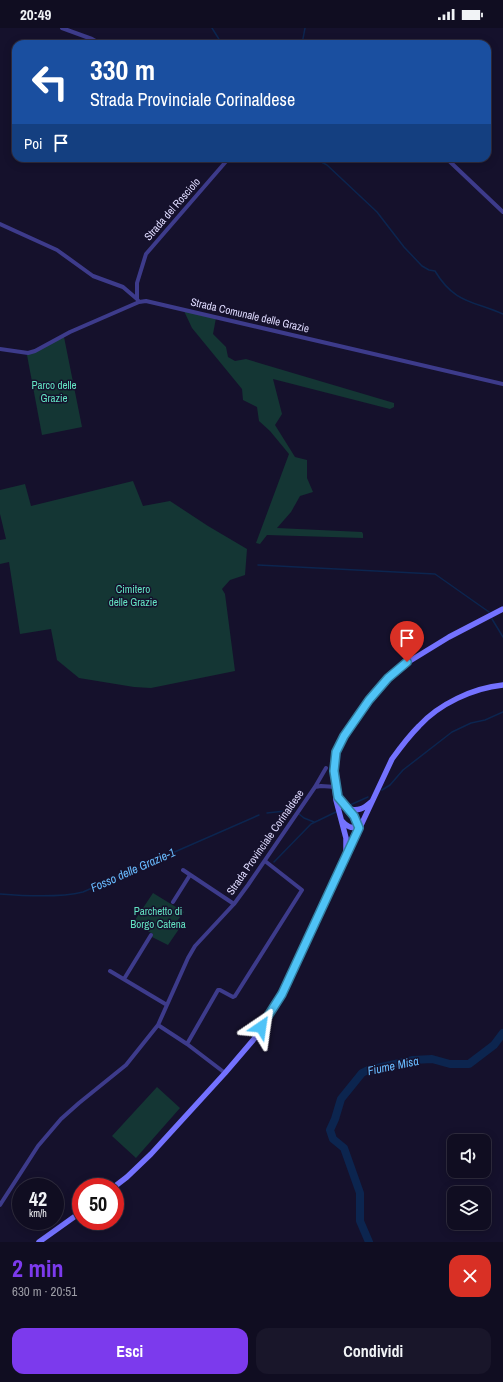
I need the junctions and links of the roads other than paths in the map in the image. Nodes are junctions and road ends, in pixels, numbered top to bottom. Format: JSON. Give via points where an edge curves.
{"nodes":[{"id":1,"x":62,"y":28,"type":"edge"},
{"id":2,"x":94,"y":40,"type":"edge"},
{"id":3,"x":226,"y":162,"type":"edge"},
{"id":4,"x":450,"y":162,"type":"edge"},
{"id":5,"x":503,"y":212,"type":"edge"},
{"id":6,"x":0,"y":224,"type":"edge"},
{"id":7,"x":138,"y":300,"type":"junction"},
{"id":8,"x":0,"y":349,"type":"edge"},
{"id":9,"x":503,"y":384,"type":"edge"},
{"id":10,"x":503,"y":609,"type":"edge"},
{"id":11,"x":503,"y":685,"type":"edge"},
{"id":12,"x":326,"y":768,"type":"dead end"},
{"id":13,"x":315,"y":787,"type":"junction"},
{"id":14,"x":336,"y":788,"type":"junction"},
{"id":15,"x":374,"y":798,"type":"junction"},
{"id":16,"x":348,"y":809,"type":"junction"},
{"id":17,"x":342,"y":821,"type":"junction"},
{"id":18,"x":359,"y":828,"type":"junction"},
{"id":19,"x":265,"y":861,"type":"junction"},
{"id":20,"x":344,"y":862,"type":"junction"},
{"id":21,"x":183,"y":870,"type":"dead end"},
{"id":22,"x":190,"y":875,"type":"junction"},
{"id":23,"x":173,"y":902,"type":"dead end"},
{"id":24,"x":234,"y":904,"type":"junction"},
{"id":25,"x":151,"y":935,"type":"dead end"},
{"id":26,"x":110,"y":971,"type":"dead end"},
{"id":27,"x":124,"y":979,"type":"junction"},
{"id":28,"x":167,"y":1005,"type":"junction"},
{"id":29,"x":158,"y":1025,"type":"junction"},
{"id":30,"x":187,"y":1044,"type":"junction"},
{"id":31,"x":225,"y":1073,"type":"junction"},
{"id":32,"x":124,"y":1179,"type":"edge"},
{"id":33,"x":0,"y":1205,"type":"edge"},
{"id":34,"x":72,"y":1218,"type":"edge"},
{"id":35,"x":39,"y":1242,"type":"edge"}],
"edges":[{"from":1,"to":2,"type":"street"},
{"from":3,"to":7,"type":"street","name":"Strada del Rosciolo","via":[[146,254],[139,275]]},
{"from":4,"to":5,"type":"street"},
{"from":6,"to":7,"type":"street","via":[[57,250],[93,276],[123,287]]},
{"from":7,"to":8,"type":"street","name":"Strada Comunale delle Grazie","via":[[70,332],[35,352],[22,353]]},
{"from":7,"to":9,"type":"street","name":"Strada Comunale delle Grazie"},
{"from":10,"to":14,"type":"main road","via":[[414,657],[388,678],[369,700],[336,752]]},
{"from":11,"to":15,"type":"main road","via":[[460,698],[442,707],[420,725],[392,759]]},
{"from":12,"to":13,"type":"street"},
{"from":13,"to":14,"type":"street","name":"Strada Provinciale Corinaldese"},
{"from":13,"to":19,"type":"street","name":"Strada Provinciale Corinaldese"},
{"from":14,"to":16,"type":"main road","via":[[338,797]]},
{"from":14,"to":17,"type":"main road","via":[[336,800]]},
{"from":15,"to":16,"type":"main road","via":[[364,808]]},
{"from":15,"to":18,"type":"main road"},
{"from":16,"to":18,"type":"main road"},
{"from":17,"to":18,"type":"main road","via":[[346,826]]},
{"from":17,"to":20,"type":"main road","via":[[347,846]]},
{"from":18,"to":20,"type":"main road"},
{"from":19,"to":24,"type":"street","name":"Strada Provinciale Corinaldese"},
{"from":19,"to":30,"type":"street","via":[[302,890],[235,996],[218,990]]},
{"from":20,"to":31,"type":"main road","via":[[282,994],[254,1039]]},
{"from":21,"to":22,"type":"street"},
{"from":22,"to":23,"type":"street"},
{"from":22,"to":24,"type":"street"},
{"from":24,"to":28,"type":"street","name":"Strada Provinciale Corinaldese","via":[[195,946]]},
{"from":25,"to":27,"type":"street"},
{"from":26,"to":27,"type":"street"},
{"from":27,"to":28,"type":"street"},
{"from":28,"to":29,"type":"street","name":"Strada Provinciale Corinaldese"},
{"from":29,"to":30,"type":"street"},
{"from":29,"to":33,"type":"street","name":"Strada Provinciale Corinaldese","via":[[122,1069],[61,1119],[38,1146]]},
{"from":30,"to":31,"type":"street"},
{"from":31,"to":32,"type":"main road","via":[[151,1154]]},
{"from":34,"to":35,"type":"main road"}]}
